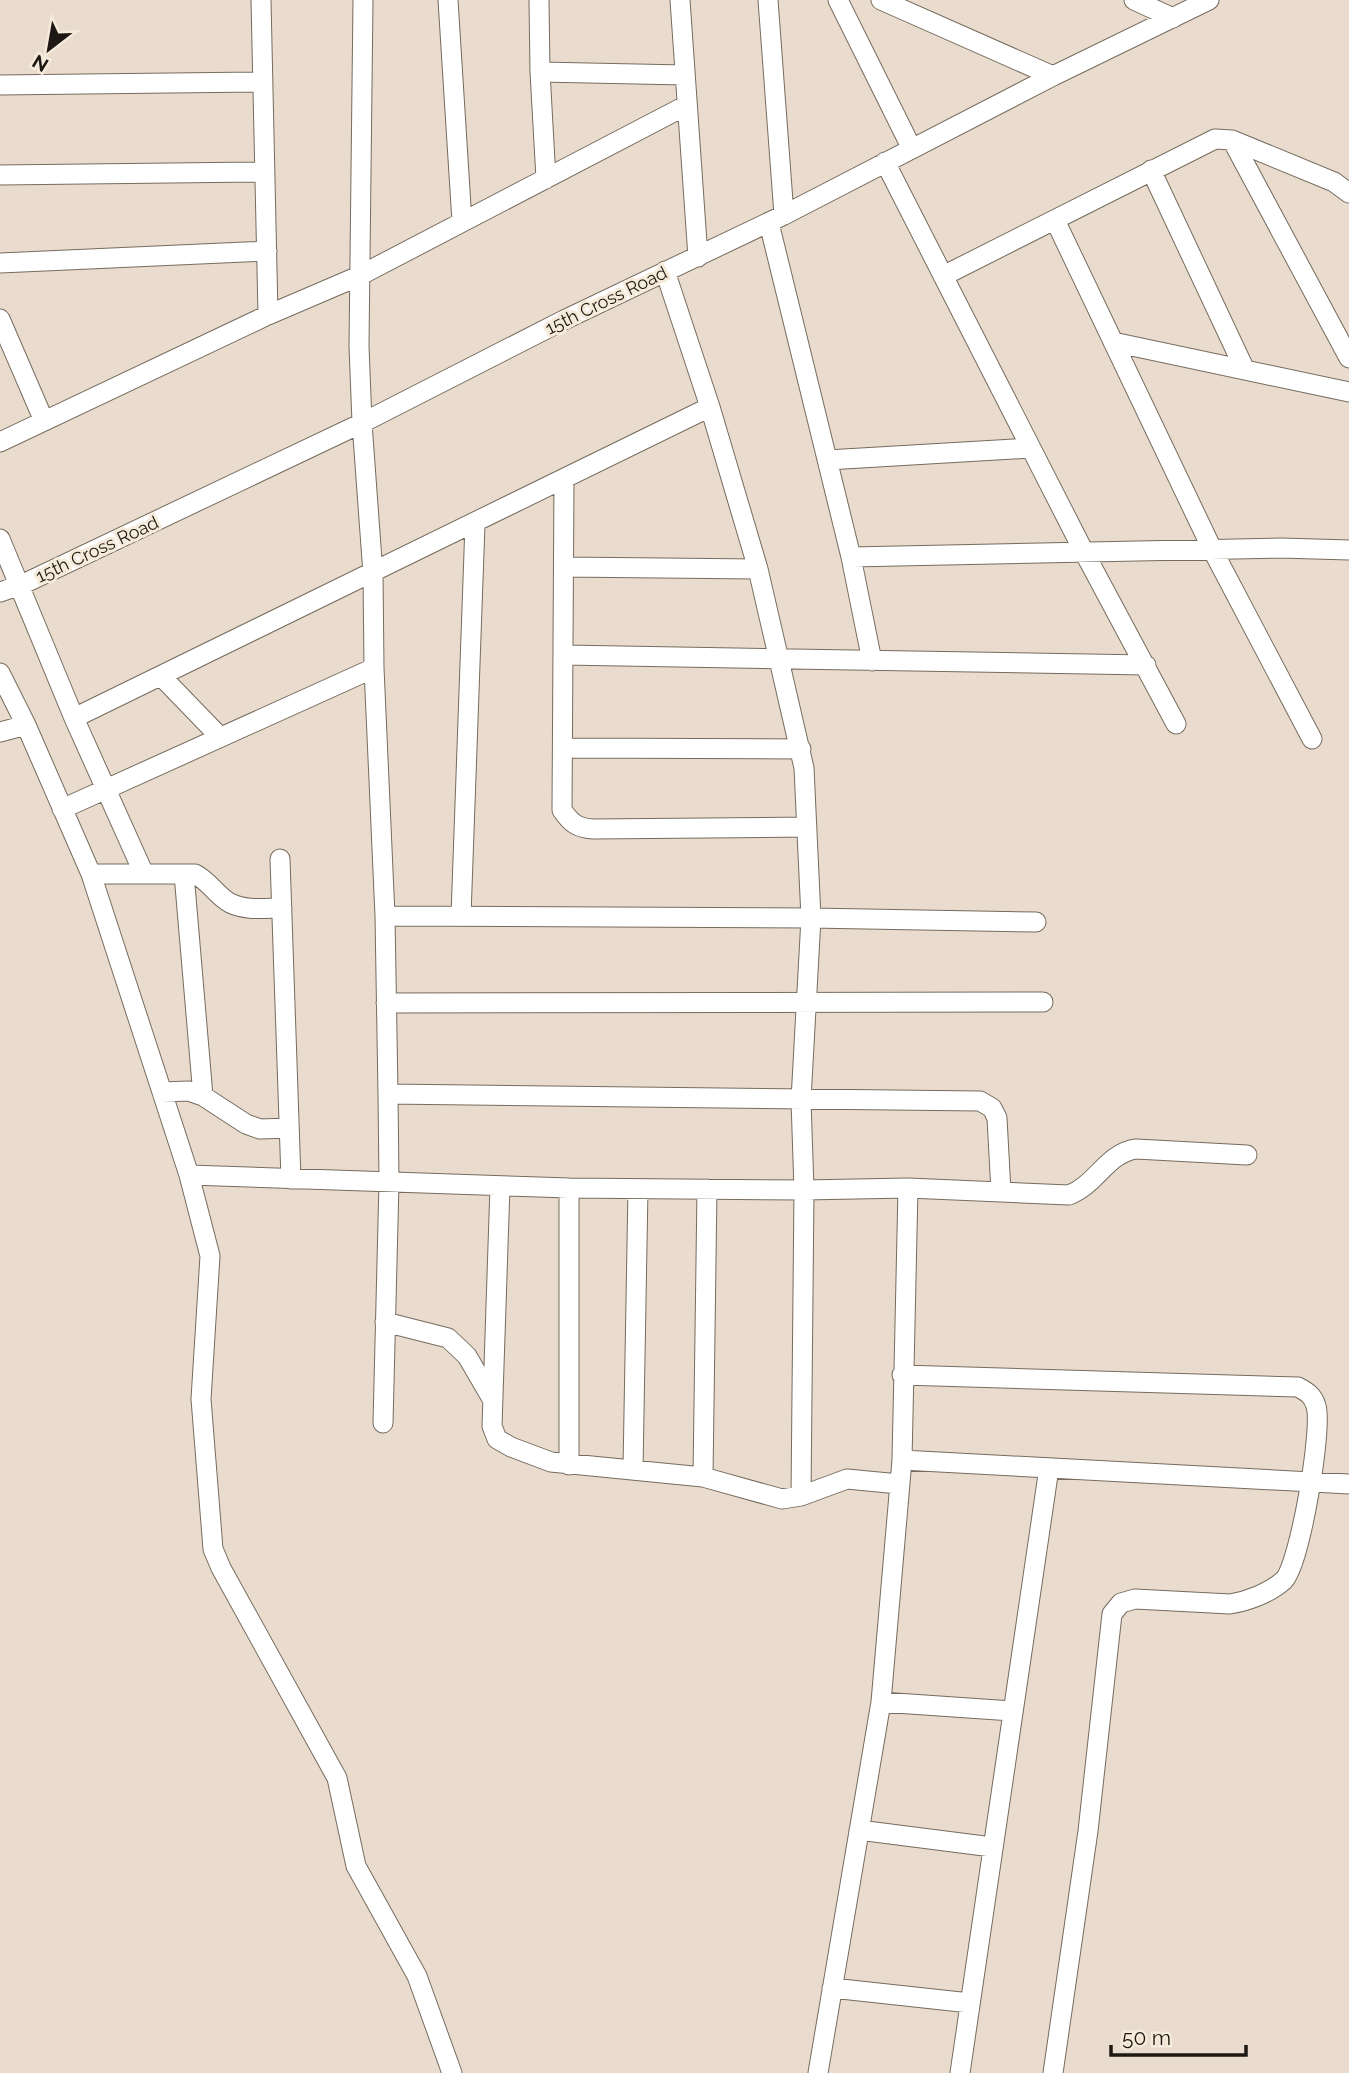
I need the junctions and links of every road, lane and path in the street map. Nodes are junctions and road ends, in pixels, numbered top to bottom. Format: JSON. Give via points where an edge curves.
{"nodes":[{"id":1,"x":261,"y":0,"type":"edge"},
{"id":2,"x":363,"y":0,"type":"edge"},
{"id":3,"x":448,"y":0,"type":"edge"},
{"id":4,"x":539,"y":0,"type":"edge"},
{"id":5,"x":680,"y":0,"type":"edge"},
{"id":6,"x":768,"y":0,"type":"edge"},
{"id":7,"x":838,"y":0,"type":"edge"},
{"id":8,"x":881,"y":0,"type":"edge"},
{"id":9,"x":1134,"y":0,"type":"edge"},
{"id":10,"x":1209,"y":0,"type":"edge"},
{"id":11,"x":1173,"y":18,"type":"junction"},
{"id":12,"x":540,"y":72,"type":"junction"},
{"id":13,"x":685,"y":75,"type":"junction"},
{"id":14,"x":1053,"y":76,"type":"junction"},
{"id":15,"x":263,"y":82,"type":"junction"},
{"id":16,"x":0,"y":85,"type":"edge"},
{"id":17,"x":687,"y":105,"type":"junction"},
{"id":18,"x":1232,"y":140,"type":"junction"},
{"id":19,"x":912,"y":149,"type":"junction"},
{"id":20,"x":885,"y":162,"type":"junction"},
{"id":21,"x":1151,"y":170,"type":"junction"},
{"id":22,"x":265,"y":172,"type":"junction"},
{"id":23,"x":0,"y":174,"type":"edge"},
{"id":24,"x":546,"y":179,"type":"junction"},
{"id":25,"x":1349,"y":193,"type":"edge"},
{"id":26,"x":776,"y":219,"type":"junction"},
{"id":27,"x":1055,"y":220,"type":"junction"},
{"id":28,"x":462,"y":222,"type":"junction"},
{"id":29,"x":267,"y":251,"type":"junction"},
{"id":30,"x":698,"y":257,"type":"junction"},
{"id":31,"x":0,"y":262,"type":"edge"},
{"id":32,"x":665,"y":271,"type":"junction"},
{"id":33,"x":359,"y":276,"type":"junction"},
{"id":34,"x":943,"y":276,"type":"junction"},
{"id":35,"x":268,"y":315,"type":"junction"},
{"id":36,"x":0,"y":319,"type":"edge"},
{"id":37,"x":1113,"y":342,"type":"junction"},
{"id":38,"x":1349,"y":359,"type":"edge"},
{"id":39,"x":1245,"y":370,"type":"junction"},
{"id":40,"x":1349,"y":392,"type":"edge"},
{"id":41,"x":710,"y":407,"type":"junction"},
{"id":42,"x":44,"y":421,"type":"junction"},
{"id":43,"x":362,"y":424,"type":"junction"},
{"id":44,"x":0,"y":442,"type":"edge"},
{"id":45,"x":1031,"y":448,"type":"junction"},
{"id":46,"x":827,"y":460,"type":"junction"},
{"id":47,"x":564,"y":479,"type":"junction"},
{"id":48,"x":475,"y":524,"type":"junction"},
{"id":49,"x":0,"y":539,"type":"edge"},
{"id":50,"x":1212,"y":550,"type":"junction"},
{"id":51,"x":1349,"y":550,"type":"edge"},
{"id":52,"x":1084,"y":552,"type":"junction"},
{"id":53,"x":851,"y":556,"type":"junction"},
{"id":54,"x":564,"y":567,"type":"junction"},
{"id":55,"x":758,"y":569,"type":"junction"},
{"id":56,"x":373,"y":573,"type":"junction"},
{"id":57,"x":21,"y":585,"type":"junction"},
{"id":58,"x":0,"y":592,"type":"edge"},
{"id":59,"x":564,"y":654,"type":"junction"},
{"id":60,"x":779,"y":659,"type":"junction"},
{"id":61,"x":872,"y":660,"type":"junction"},
{"id":62,"x":1146,"y":665,"type":"junction"},
{"id":63,"x":374,"y":668,"type":"junction"},
{"id":64,"x":0,"y":673,"type":"edge"},
{"id":65,"x":161,"y":676,"type":"junction"},
{"id":66,"x":74,"y":718,"type":"junction"},
{"id":67,"x":1176,"y":724,"type":"dead end"},
{"id":68,"x":26,"y":725,"type":"junction"},
{"id":69,"x":0,"y":732,"type":"edge"},
{"id":70,"x":220,"y":737,"type":"junction"},
{"id":71,"x":1312,"y":739,"type":"dead end"},
{"id":72,"x":563,"y":748,"type":"junction"},
{"id":73,"x":801,"y":749,"type":"junction"},
{"id":74,"x":106,"y":789,"type":"junction"},
{"id":75,"x":62,"y":809,"type":"junction"},
{"id":76,"x":807,"y":827,"type":"junction"},
{"id":77,"x":280,"y":859,"type":"dead end"},
{"id":78,"x":90,"y":874,"type":"junction"},
{"id":79,"x":144,"y":874,"type":"junction"},
{"id":80,"x":184,"y":874,"type":"junction"},
{"id":81,"x":282,"y":908,"type":"junction"},
{"id":82,"x":385,"y":916,"type":"junction"},
{"id":83,"x":461,"y":916,"type":"junction"},
{"id":84,"x":811,"y":918,"type":"junction"},
{"id":85,"x":1037,"y":922,"type":"dead end"},
{"id":86,"x":1043,"y":1002,"type":"dead end"},
{"id":87,"x":386,"y":1003,"type":"junction"},
{"id":88,"x":806,"y":1003,"type":"junction"},
{"id":89,"x":162,"y":1092,"type":"junction"},
{"id":90,"x":388,"y":1094,"type":"junction"},
{"id":91,"x":203,"y":1096,"type":"junction"},
{"id":92,"x":801,"y":1100,"type":"junction"},
{"id":93,"x":289,"y":1128,"type":"junction"},
{"id":94,"x":1247,"y":1155,"type":"dead end"},
{"id":95,"x":189,"y":1175,"type":"junction"},
{"id":96,"x":291,"y":1179,"type":"junction"},
{"id":97,"x":389,"y":1182,"type":"junction"},
{"id":98,"x":500,"y":1186,"type":"junction"},
{"id":99,"x":569,"y":1188,"type":"junction"},
{"id":100,"x":908,"y":1188,"type":"junction"},
{"id":101,"x":638,"y":1189,"type":"junction"},
{"id":102,"x":707,"y":1189,"type":"junction"},
{"id":103,"x":804,"y":1190,"type":"junction"},
{"id":104,"x":1001,"y":1192,"type":"junction"},
{"id":105,"x":386,"y":1322,"type":"junction"},
{"id":106,"x":902,"y":1374,"type":"junction"},
{"id":107,"x":493,"y":1400,"type":"junction"},
{"id":108,"x":383,"y":1423,"type":"dead end"},
{"id":109,"x":902,"y":1461,"type":"junction"},
{"id":110,"x":569,"y":1465,"type":"junction"},
{"id":111,"x":1049,"y":1468,"type":"junction"},
{"id":112,"x":633,"y":1469,"type":"junction"},
{"id":113,"x":703,"y":1477,"type":"junction"},
{"id":114,"x":1311,"y":1482,"type":"junction"},
{"id":115,"x":899,"y":1484,"type":"junction"},
{"id":116,"x":1349,"y":1484,"type":"edge"},
{"id":117,"x":801,"y":1496,"type":"junction"},
{"id":118,"x":881,"y":1702,"type":"junction"},
{"id":119,"x":1012,"y":1711,"type":"junction"},
{"id":120,"x":859,"y":1830,"type":"junction"},
{"id":121,"x":992,"y":1847,"type":"junction"},
{"id":122,"x":832,"y":1988,"type":"junction"},
{"id":123,"x":970,"y":2003,"type":"junction"},
{"id":124,"x":452,"y":2073,"type":"edge"},
{"id":125,"x":818,"y":2073,"type":"edge"},
{"id":126,"x":960,"y":2073,"type":"edge"},
{"id":127,"x":1053,"y":2073,"type":"edge"}],
"edges":[{"from":1,"to":15,"type":"street"},
{"from":2,"to":33,"type":"street"},
{"from":3,"to":28,"type":"street"},
{"from":4,"to":12,"type":"street"},
{"from":5,"to":13,"type":"street"},
{"from":6,"to":26,"type":"street"},
{"from":7,"to":19,"type":"street"},
{"from":8,"to":14,"type":"street"},
{"from":9,"to":11,"type":"street"},
{"from":10,"to":11,"type":"street","name":"15th Cross Road"},
{"from":11,"to":14,"type":"street","name":"15th Cross Road"},
{"from":12,"to":13,"type":"street"},
{"from":12,"to":24,"type":"street"},
{"from":13,"to":17,"type":"street"},
{"from":14,"to":19,"type":"street","name":"15th Cross Road"},
{"from":15,"to":16,"type":"street"},
{"from":15,"to":22,"type":"street"},
{"from":17,"to":24,"type":"street"},
{"from":17,"to":30,"type":"street"},
{"from":18,"to":21,"type":"street","via":[[1214,139]]},
{"from":18,"to":25,"type":"street","via":[[1334,182]]},
{"from":18,"to":38,"type":"street"},
{"from":19,"to":20,"type":"street","name":"15th Cross Road"},
{"from":20,"to":26,"type":"street","name":"15th Cross Road"},
{"from":20,"to":34,"type":"street"},
{"from":21,"to":27,"type":"street"},
{"from":21,"to":39,"type":"street"},
{"from":22,"to":23,"type":"street"},
{"from":22,"to":29,"type":"street"},
{"from":24,"to":28,"type":"street"},
{"from":26,"to":30,"type":"street","name":"15th Cross Road"},
{"from":26,"to":46,"type":"street"},
{"from":27,"to":34,"type":"street"},
{"from":27,"to":37,"type":"street"},
{"from":28,"to":33,"type":"street"},
{"from":29,"to":31,"type":"street"},
{"from":29,"to":35,"type":"street"},
{"from":30,"to":32,"type":"street","name":"15th Cross Road"},
{"from":32,"to":41,"type":"street"},
{"from":32,"to":43,"type":"street","name":"15th Cross Road"},
{"from":33,"to":35,"type":"street"},
{"from":33,"to":43,"type":"street"},
{"from":34,"to":45,"type":"street"},
{"from":35,"to":42,"type":"street"},
{"from":36,"to":42,"type":"street"},
{"from":37,"to":39,"type":"street"},
{"from":37,"to":50,"type":"street"},
{"from":39,"to":40,"type":"street"},
{"from":41,"to":47,"type":"street"},
{"from":41,"to":55,"type":"street"},
{"from":42,"to":44,"type":"street"},
{"from":43,"to":56,"type":"street"},
{"from":43,"to":57,"type":"street","name":"15th Cross Road"},
{"from":45,"to":46,"type":"street"},
{"from":45,"to":52,"type":"street"},
{"from":46,"to":53,"type":"street"},
{"from":47,"to":48,"type":"street"},
{"from":47,"to":54,"type":"street"},
{"from":48,"to":56,"type":"street"},
{"from":48,"to":83,"type":"street"},
{"from":49,"to":57,"type":"street"},
{"from":50,"to":51,"type":"street"},
{"from":50,"to":52,"type":"street"},
{"from":50,"to":71,"type":"street"},
{"from":52,"to":53,"type":"street"},
{"from":52,"to":62,"type":"street"},
{"from":53,"to":61,"type":"street"},
{"from":54,"to":55,"type":"street"},
{"from":54,"to":59,"type":"street"},
{"from":55,"to":60,"type":"street"},
{"from":56,"to":63,"type":"street"},
{"from":56,"to":65,"type":"street"},
{"from":57,"to":58,"type":"street","name":"15th Cross Road"},
{"from":57,"to":66,"type":"street"},
{"from":59,"to":60,"type":"street"},
{"from":59,"to":72,"type":"street"},
{"from":60,"to":61,"type":"street"},
{"from":60,"to":73,"type":"street"},
{"from":61,"to":62,"type":"street"},
{"from":62,"to":67,"type":"street"},
{"from":63,"to":70,"type":"street"},
{"from":63,"to":82,"type":"street"},
{"from":64,"to":68,"type":"street"},
{"from":65,"to":66,"type":"street"},
{"from":65,"to":70,"type":"street"},
{"from":66,"to":74,"type":"street"},
{"from":68,"to":69,"type":"street"},
{"from":68,"to":75,"type":"street"},
{"from":70,"to":74,"type":"street"},
{"from":72,"to":73,"type":"street"},
{"from":72,"to":76,"type":"street","via":[[562,810],[580,828]]},
{"from":73,"to":76,"type":"street"},
{"from":74,"to":75,"type":"street"},
{"from":74,"to":79,"type":"street"},
{"from":75,"to":78,"type":"street"},
{"from":76,"to":84,"type":"street"},
{"from":77,"to":81,"type":"street"},
{"from":78,"to":79,"type":"street"},
{"from":78,"to":89,"type":"street"},
{"from":79,"to":80,"type":"street"},
{"from":80,"to":81,"type":"street","via":[[206,880],[229,902],[245,908]]},
{"from":80,"to":91,"type":"street"},
{"from":81,"to":93,"type":"street"},
{"from":82,"to":83,"type":"street"},
{"from":82,"to":87,"type":"street"},
{"from":83,"to":84,"type":"street"},
{"from":84,"to":85,"type":"street"},
{"from":84,"to":88,"type":"street"},
{"from":86,"to":88,"type":"street"},
{"from":87,"to":88,"type":"street"},
{"from":87,"to":90,"type":"street"},
{"from":88,"to":92,"type":"street"},
{"from":89,"to":91,"type":"street","via":[[189,1091]]},
{"from":89,"to":95,"type":"street"},
{"from":90,"to":92,"type":"street"},
{"from":90,"to":97,"type":"street"},
{"from":91,"to":93,"type":"street","via":[[246,1124],[260,1129]]},
{"from":92,"to":103,"type":"street"},
{"from":92,"to":104,"type":"street","via":[[980,1101],[992,1108],[997,1118]]},
{"from":93,"to":96,"type":"street"},
{"from":94,"to":104,"type":"street","via":[[1126,1150],[1081,1191],[1069,1195]]},
{"from":95,"to":96,"type":"street"},
{"from":95,"to":124,"type":"street","via":[[209,1256],[201,1399],[214,1549],[337,1779],[356,1866],[417,1976]]},
{"from":96,"to":97,"type":"street"},
{"from":97,"to":98,"type":"street"},
{"from":97,"to":105,"type":"street"},
{"from":98,"to":99,"type":"street"},
{"from":98,"to":107,"type":"street"},
{"from":99,"to":101,"type":"street"},
{"from":99,"to":110,"type":"street"},
{"from":100,"to":103,"type":"street"},
{"from":100,"to":104,"type":"street"},
{"from":100,"to":106,"type":"street"},
{"from":101,"to":102,"type":"street"},
{"from":101,"to":112,"type":"street"},
{"from":102,"to":103,"type":"street"},
{"from":102,"to":113,"type":"street"},
{"from":103,"to":117,"type":"street"},
{"from":105,"to":107,"type":"street","via":[[448,1338],[467,1356]]},
{"from":105,"to":108,"type":"street"},
{"from":106,"to":109,"type":"street"},
{"from":106,"to":114,"type":"street","via":[[1298,1387],[1310,1393],[1316,1406]]},
{"from":107,"to":110,"type":"street","via":[[492,1426],[497,1439]]},
{"from":109,"to":111,"type":"street"},
{"from":109,"to":115,"type":"street"},
{"from":110,"to":112,"type":"street"},
{"from":111,"to":114,"type":"street"},
{"from":111,"to":119,"type":"street"},
{"from":112,"to":113,"type":"street"},
{"from":113,"to":117,"type":"street","via":[[782,1499]]},
{"from":114,"to":116,"type":"street"},
{"from":114,"to":127,"type":"street","via":[[1293,1566],[1274,1588],[1230,1604],[1135,1599],[1121,1602],[1112,1614],[1088,1831]]},
{"from":115,"to":117,"type":"street","via":[[847,1479]]},
{"from":115,"to":118,"type":"street"},
{"from":118,"to":119,"type":"street"},
{"from":118,"to":120,"type":"street"},
{"from":119,"to":121,"type":"street"},
{"from":120,"to":121,"type":"street"},
{"from":120,"to":122,"type":"street"},
{"from":121,"to":123,"type":"street"},
{"from":122,"to":123,"type":"street"},
{"from":122,"to":125,"type":"street"},
{"from":123,"to":126,"type":"street"}]}
